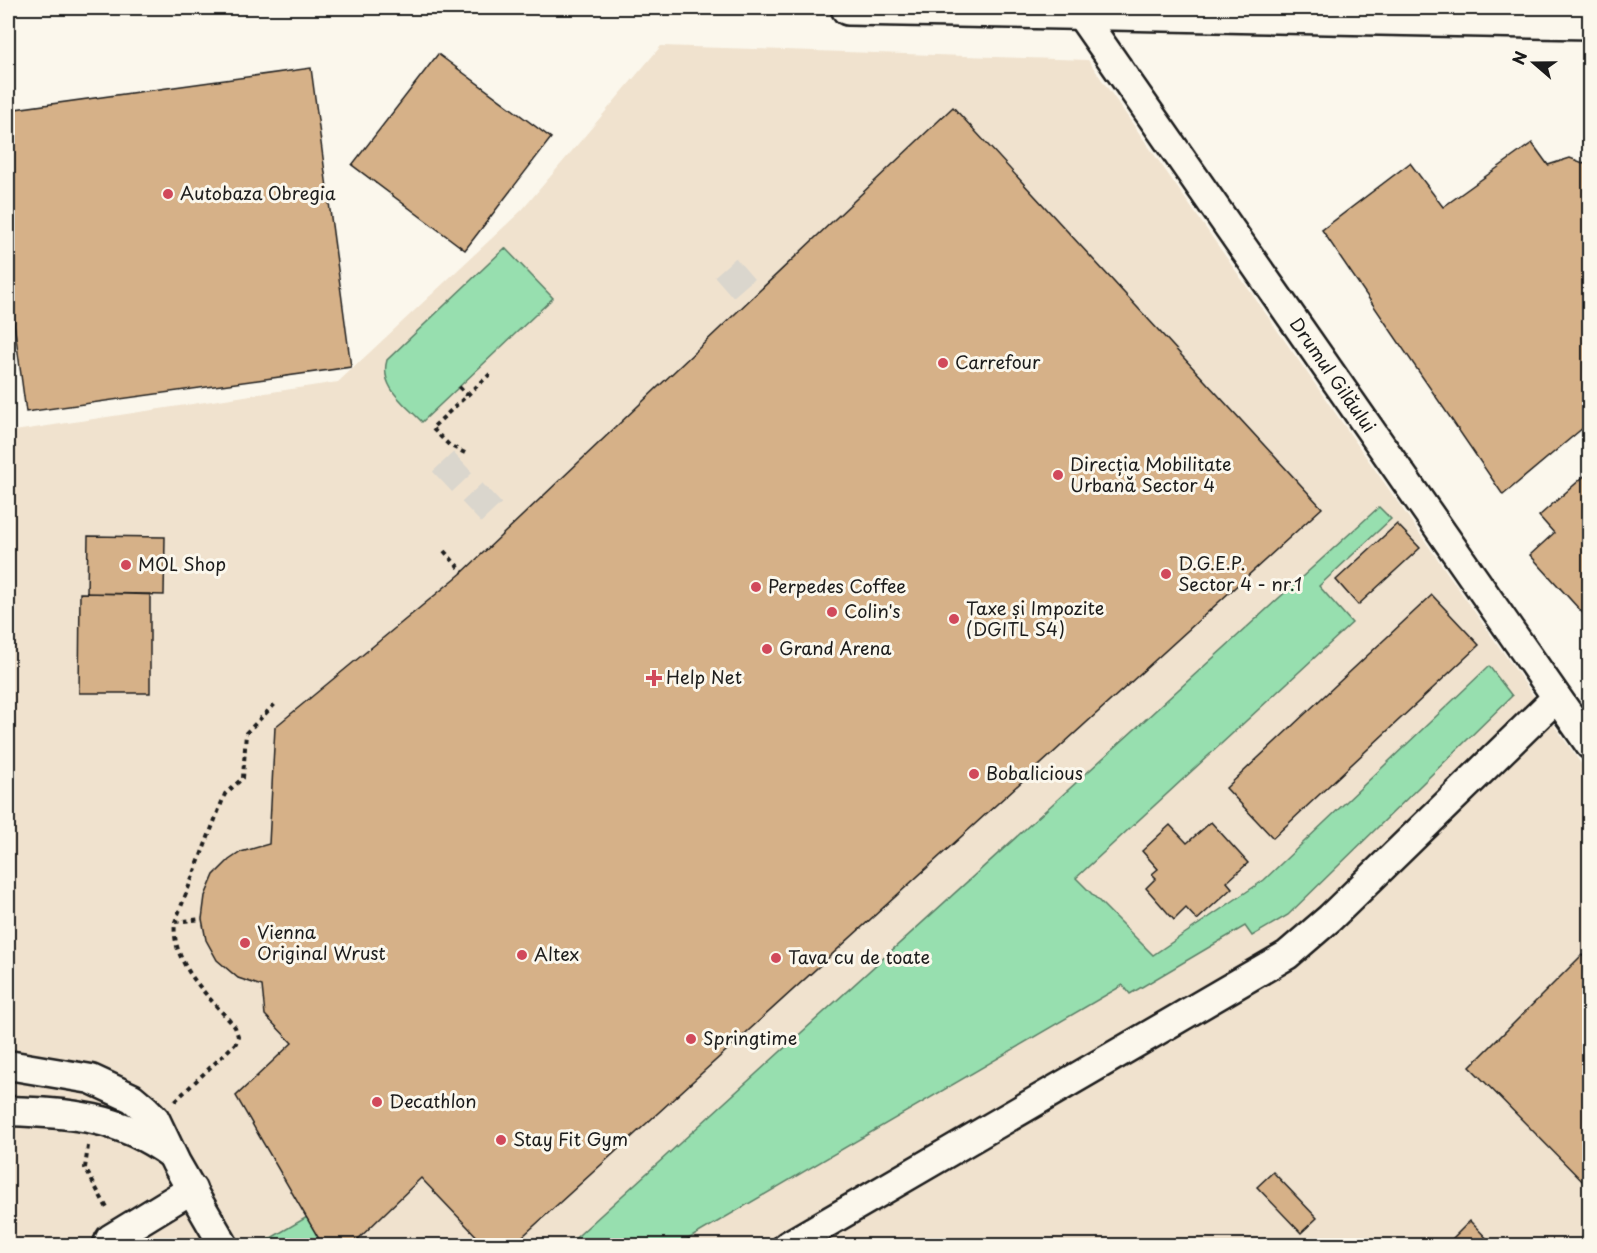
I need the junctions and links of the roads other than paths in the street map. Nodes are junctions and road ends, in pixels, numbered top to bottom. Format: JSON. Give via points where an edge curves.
{"nodes":[{"id":1,"x":848,"y":8,"type":"edge"},
{"id":2,"x":1078,"y":10,"type":"edge"},
{"id":3,"x":1590,"y":22,"type":"edge"},
{"id":4,"x":1557,"y":698,"type":"junction"},
{"id":5,"x":1590,"y":745,"type":"edge"},
{"id":6,"x":8,"y":1065,"type":"edge"},
{"id":7,"x":8,"y":1110,"type":"edge"},
{"id":8,"x":172,"y":1156,"type":"junction"},
{"id":9,"x":192,"y":1189,"type":"junction"},
{"id":10,"x":114,"y":1239,"type":"edge"},
{"id":11,"x":224,"y":1245,"type":"edge"},
{"id":12,"x":787,"y":1245,"type":"edge"}],
"edges":[{"from":1,"to":2,"type":"main road"},
{"from":2,"to":3,"type":"main road"},
{"from":2,"to":4,"type":"street","name":"Drumul Gilăului"},
{"from":4,"to":5,"type":"street","name":"Drumul Gilăului"},
{"from":4,"to":12,"type":"street","via":[[1287,955]]},
{"from":6,"to":8,"type":"street","via":[[80,1076],[132,1098],[155,1119]]},
{"from":7,"to":8,"type":"street","via":[[92,1119],[135,1131]]},
{"from":8,"to":9,"type":"street"},
{"from":9,"to":10,"type":"street"},
{"from":9,"to":11,"type":"street"}]}
